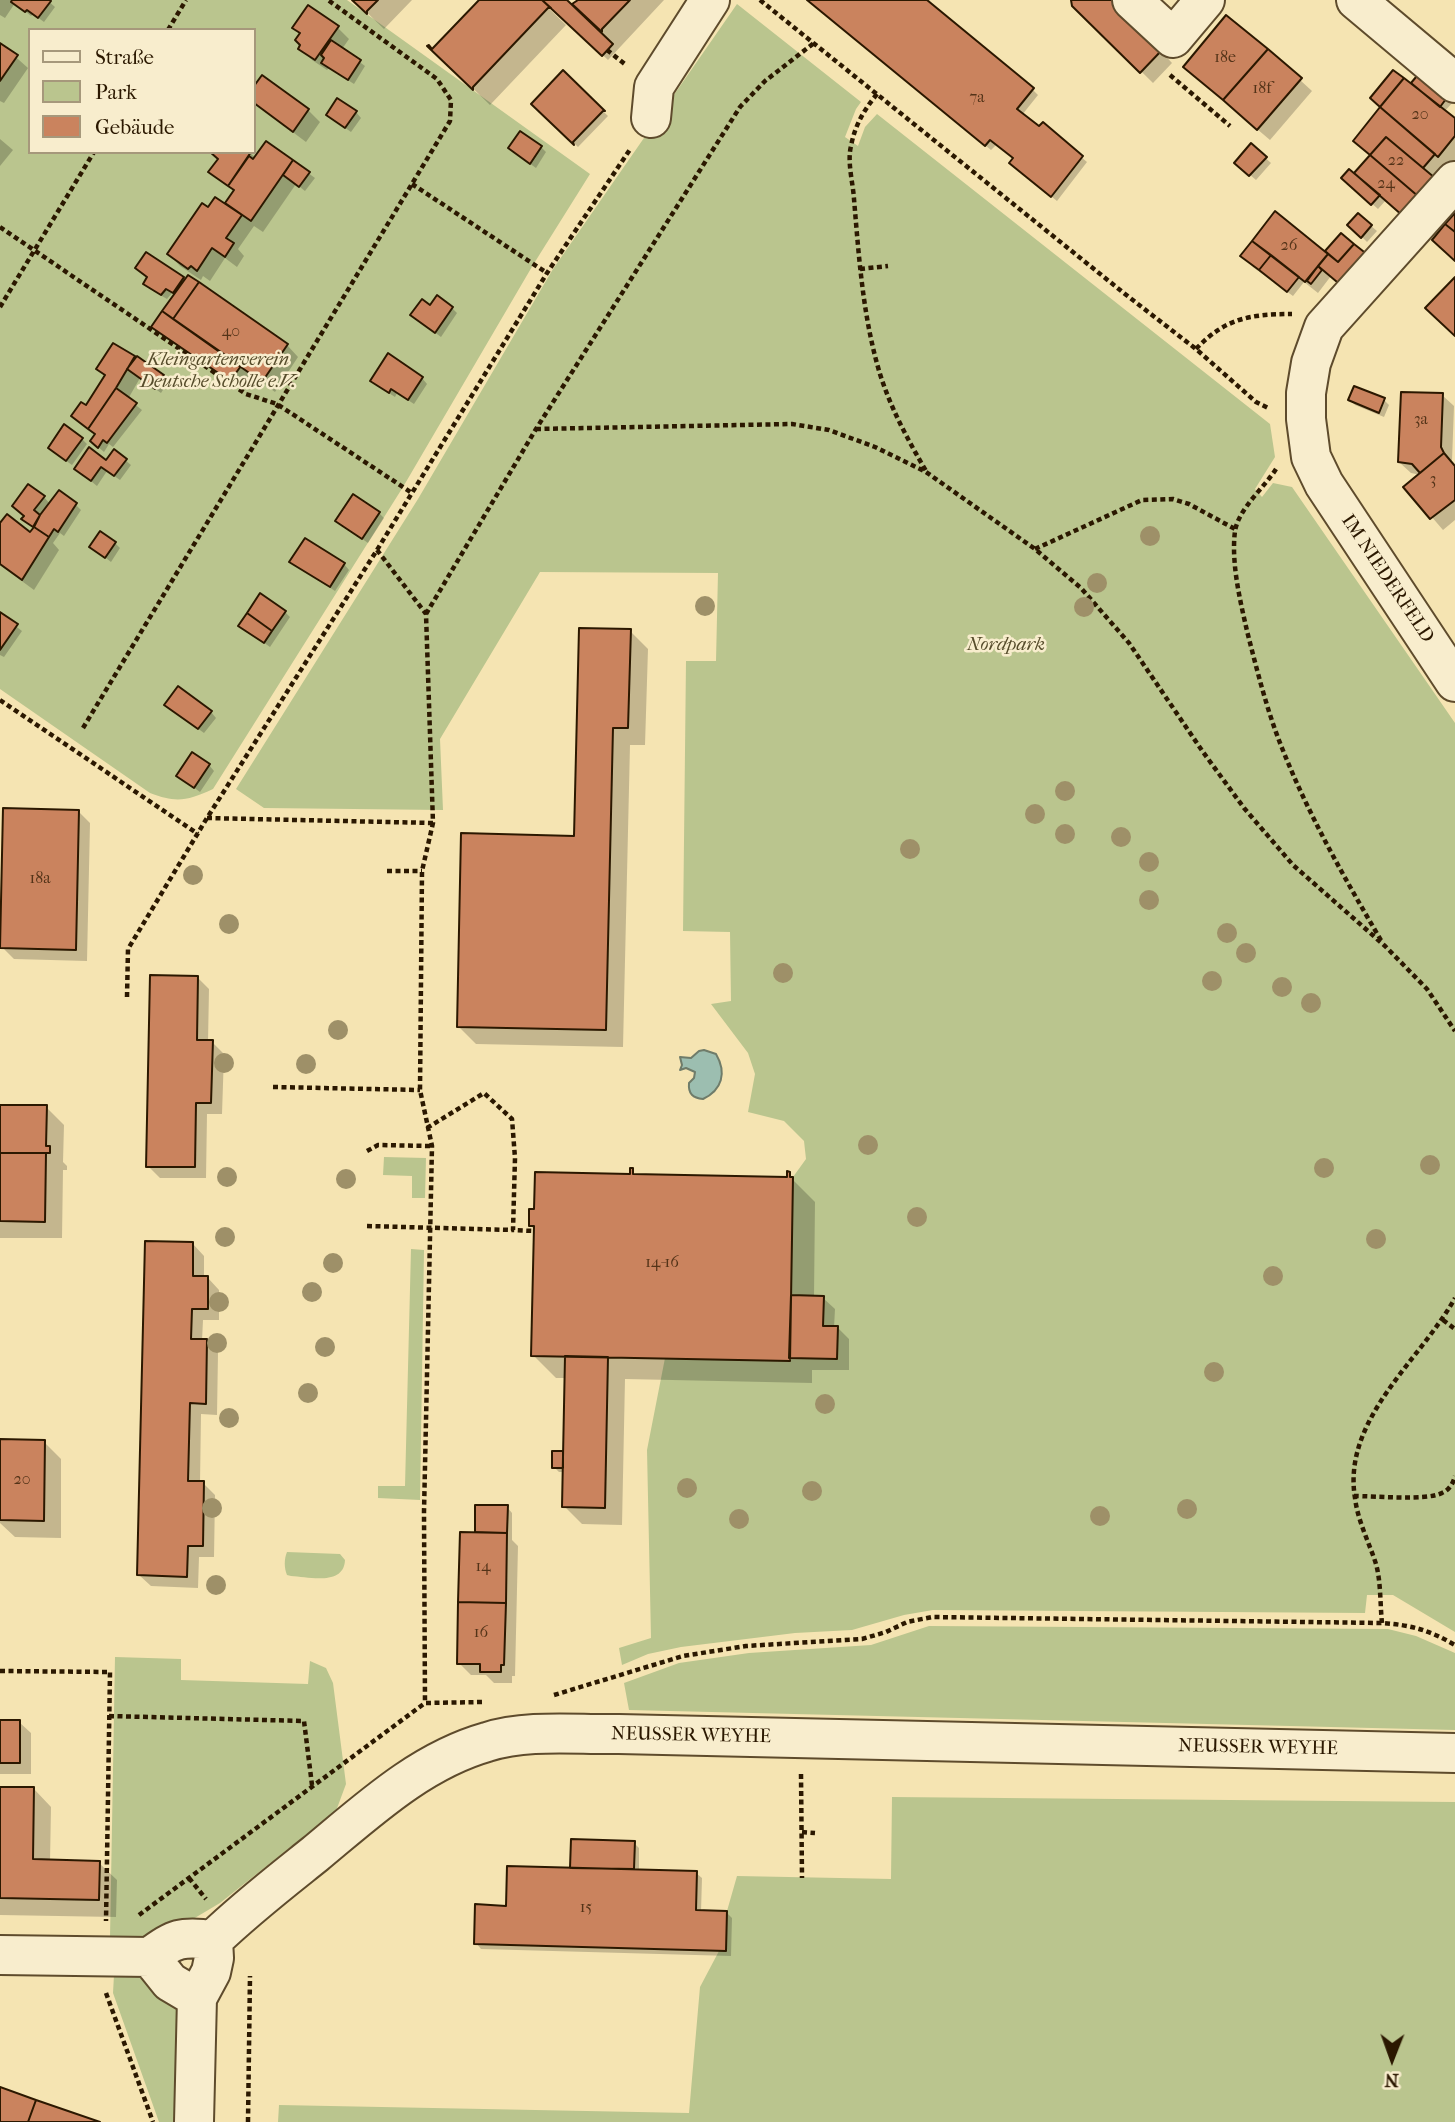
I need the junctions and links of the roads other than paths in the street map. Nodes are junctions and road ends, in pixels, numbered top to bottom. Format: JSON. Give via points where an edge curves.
{"nodes":[{"id":1,"x":710,"y":0,"type":"edge"},
{"id":2,"x":1132,"y":0,"type":"edge"},
{"id":3,"x":1205,"y":0,"type":"edge"},
{"id":4,"x":1356,"y":0,"type":"edge"},
{"id":5,"x":1455,"y":83,"type":"edge"},
{"id":6,"x":651,"y":118,"type":"road end"},
{"id":7,"x":1455,"y":181,"type":"edge"},
{"id":8,"x":1455,"y":682,"type":"edge"},
{"id":9,"x":1455,"y":1753,"type":"edge"},
{"id":10,"x":220,"y":1932,"type":"junction"},
{"id":11,"x":0,"y":1955,"type":"edge"},
{"id":12,"x":150,"y":1957,"type":"junction"},
{"id":13,"x":197,"y":1998,"type":"junction"},
{"id":14,"x":194,"y":2122,"type":"edge"}],
"edges":[{"from":1,"to":6,"type":"street","via":[[654,87]]},
{"from":2,"to":3,"type":"street","via":[[1173,38]]},
{"from":4,"to":5,"type":"street"},
{"from":7,"to":8,"type":"street","name":"IM NIEDERFELD","via":[[1324,327],[1306,393],[1311,457],[1319,475]]},
{"from":9,"to":10,"type":"street","name":"NEUSSER WEYHE","via":[[520,1735],[488,1741],[428,1767]]},
{"from":10,"to":12,"type":"street","via":[[179,1938]]},
{"from":10,"to":13,"type":"street","via":[[211,1972]]},
{"from":11,"to":12,"type":"street","via":[[105,1942]]},
{"from":12,"to":13,"type":"street","via":[[170,1982]]},
{"from":13,"to":14,"type":"street"}]}
